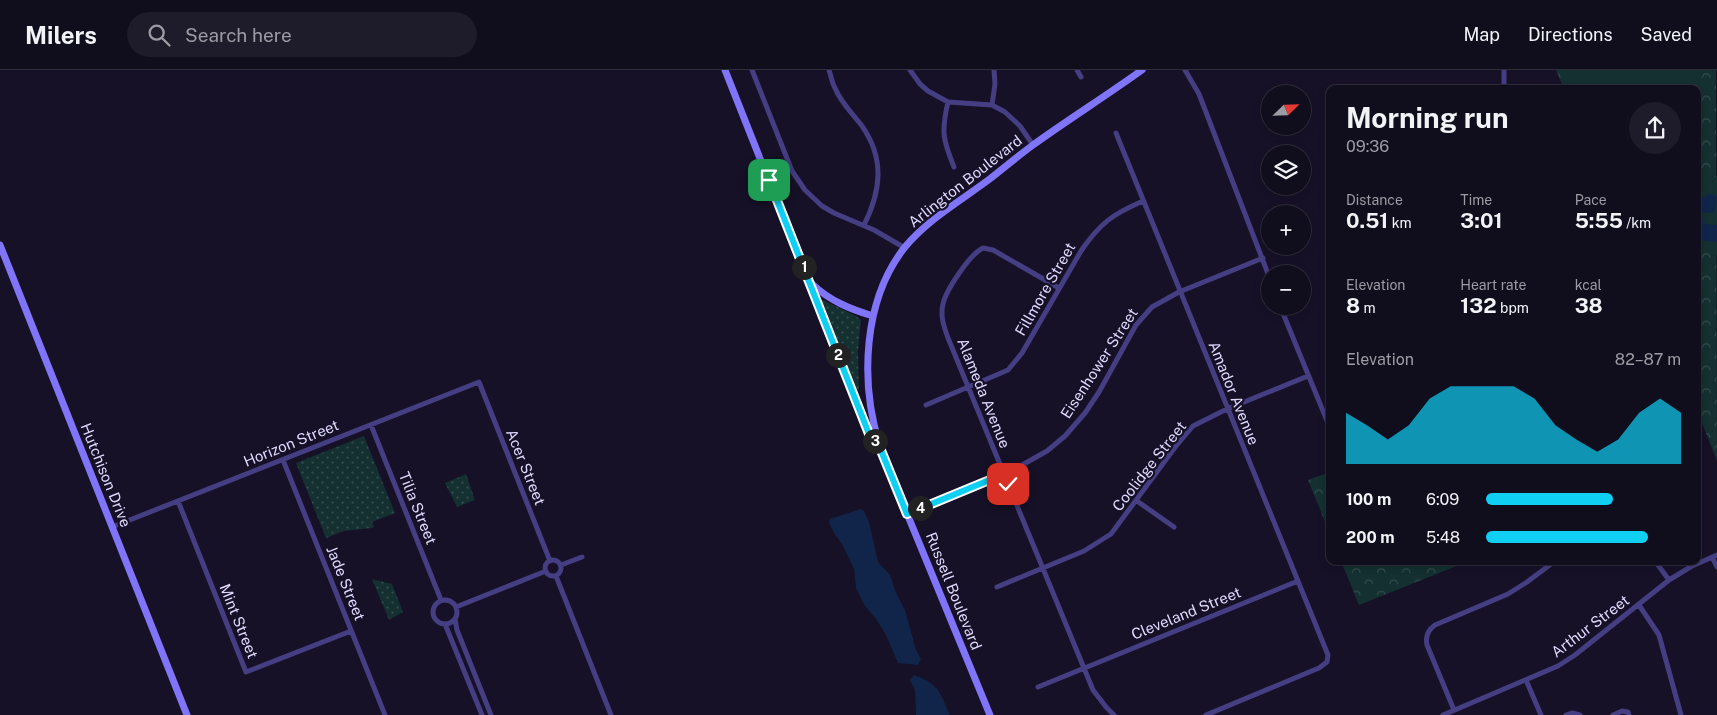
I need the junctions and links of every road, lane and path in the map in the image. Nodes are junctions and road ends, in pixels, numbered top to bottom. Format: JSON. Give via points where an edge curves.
{"nodes":[{"id":1,"x":725,"y":70,"type":"edge"},
{"id":2,"x":752,"y":70,"type":"edge"},
{"id":3,"x":829,"y":70,"type":"edge"},
{"id":4,"x":910,"y":70,"type":"edge"},
{"id":5,"x":994,"y":70,"type":"edge"},
{"id":6,"x":1077,"y":70,"type":"edge"},
{"id":7,"x":1142,"y":70,"type":"edge"},
{"id":8,"x":1185,"y":70,"type":"edge"},
{"id":9,"x":1504,"y":70,"type":"edge"},
{"id":10,"x":1081,"y":77,"type":"dead end"},
{"id":11,"x":1504,"y":85,"type":"edge"},
{"id":12,"x":948,"y":102,"type":"junction"},
{"id":13,"x":992,"y":105,"type":"junction"},
{"id":14,"x":1116,"y":134,"type":"dead end"},
{"id":15,"x":1033,"y":145,"type":"junction"},
{"id":16,"x":954,"y":167,"type":"dead end"},
{"id":17,"x":1143,"y":201,"type":"junction"},
{"id":18,"x":864,"y":225,"type":"junction"},
{"id":19,"x":0,"y":245,"type":"edge"},
{"id":20,"x":904,"y":248,"type":"junction"},
{"id":21,"x":1263,"y":258,"type":"junction"},
{"id":22,"x":1265,"y":265,"type":"edge"},
{"id":23,"x":811,"y":284,"type":"junction"},
{"id":24,"x":1059,"y":288,"type":"junction"},
{"id":25,"x":1179,"y":292,"type":"junction"},
{"id":26,"x":1284,"y":315,"type":"edge"},
{"id":27,"x":873,"y":316,"type":"junction"},
{"id":28,"x":1308,"y":376,"type":"junction"},
{"id":29,"x":479,"y":382,"type":"joint"},
{"id":30,"x":968,"y":388,"type":"junction"},
{"id":31,"x":926,"y":405,"type":"dead end"},
{"id":32,"x":1227,"y":409,"type":"junction"},
{"id":33,"x":1326,"y":419,"type":"edge"},
{"id":34,"x":371,"y":425,"type":"junction"},
{"id":35,"x":880,"y":448,"type":"junction"},
{"id":36,"x":283,"y":460,"type":"junction"},
{"id":37,"x":1004,"y":474,"type":"junction"},
{"id":38,"x":178,"y":501,"type":"junction"},
{"id":39,"x":1137,"y":501,"type":"junction"},
{"id":40,"x":907,"y":514,"type":"junction"},
{"id":41,"x":112,"y":527,"type":"junction"},
{"id":42,"x":1174,"y":527,"type":"dead end"},
{"id":43,"x":1714,"y":556,"type":"edge"},
{"id":44,"x":582,"y":557,"type":"dead end"},
{"id":45,"x":550,"y":561,"type":"junction"},
{"id":46,"x":1701,"y":562,"type":"edge"},
{"id":47,"x":561,"y":565,"type":"junction"},
{"id":48,"x":1550,"y":565,"type":"edge"},
{"id":49,"x":1658,"y":565,"type":"edge"},
{"id":50,"x":1694,"y":565,"type":"edge"},
{"id":51,"x":1042,"y":568,"type":"junction"},
{"id":52,"x":1717,"y":568,"type":"edge"},
{"id":53,"x":546,"y":572,"type":"junction"},
{"id":54,"x":556,"y":576,"type":"junction"},
{"id":55,"x":1670,"y":580,"type":"junction"},
{"id":56,"x":1298,"y":582,"type":"junction"},
{"id":57,"x":997,"y":587,"type":"dead end"},
{"id":58,"x":441,"y":600,"type":"junction"},
{"id":59,"x":1639,"y":605,"type":"junction"},
{"id":60,"x":456,"y":607,"type":"junction"},
{"id":61,"x":455,"y":618,"type":"junction"},
{"id":62,"x":445,"y":624,"type":"junction"},
{"id":63,"x":351,"y":631,"type":"junction"},
{"id":64,"x":1084,"y":668,"type":"junction"},
{"id":65,"x":1526,"y":680,"type":"junction"},
{"id":66,"x":1038,"y":687,"type":"dead end"},
{"id":67,"x":1454,"y":710,"type":"junction"},
{"id":68,"x":187,"y":715,"type":"edge"},
{"id":69,"x":385,"y":715,"type":"edge"},
{"id":70,"x":482,"y":715,"type":"edge"},
{"id":71,"x":491,"y":715,"type":"edge"},
{"id":72,"x":612,"y":715,"type":"edge"},
{"id":73,"x":990,"y":715,"type":"edge"},
{"id":74,"x":1114,"y":715,"type":"edge"},
{"id":75,"x":1206,"y":715,"type":"edge"},
{"id":76,"x":1443,"y":715,"type":"edge"},
{"id":77,"x":1541,"y":715,"type":"edge"},
{"id":78,"x":1566,"y":715,"type":"edge"},
{"id":79,"x":1580,"y":715,"type":"edge"},
{"id":80,"x":1613,"y":715,"type":"edge"},
{"id":81,"x":1629,"y":715,"type":"edge"},
{"id":82,"x":1681,"y":715,"type":"edge"}],
"edges":[{"from":1,"to":23,"type":"main road","name":"Russell Boulevard"},
{"from":2,"to":18,"type":"street","via":[[798,181],[822,206]]},
{"from":3,"to":18,"type":"street","via":[[840,98],[862,127],[875,152],[878,187]]},
{"from":4,"to":12,"type":"street","via":[[928,91]]},
{"from":5,"to":13,"type":"street"},
{"from":6,"to":10,"type":"street"},
{"from":7,"to":15,"type":"main road","name":"Arlington Boulevard"},
{"from":8,"to":21,"type":"street","via":[[1199,94]]},
{"from":9,"to":11,"type":"street"},
{"from":12,"to":13,"type":"street"},
{"from":12,"to":16,"type":"street","via":[[943,132]]},
{"from":13,"to":15,"type":"street","via":[[1015,120]]},
{"from":14,"to":17,"type":"street","name":"Amador Avenue"},
{"from":15,"to":20,"type":"main road","name":"Arlington Boulevard","via":[[930,223]]},
{"from":17,"to":24,"type":"street","name":"Fillmore Street","via":[[1120,211],[1097,230]]},
{"from":17,"to":25,"type":"street","name":"Amador Avenue"},
{"from":18,"to":20,"type":"street"},
{"from":19,"to":41,"type":"main road","name":"Hutchison Drive"},
{"from":20,"to":27,"type":"main road","name":"Arlington Boulevard","via":[[887,278]]},
{"from":21,"to":22,"type":"street"},
{"from":21,"to":25,"type":"street","name":"Eisenhower Street"},
{"from":23,"to":27,"type":"main road","via":[[837,303]]},
{"from":23,"to":35,"type":"main road","name":"Russell Boulevard","via":[[869,434]]},
{"from":24,"to":30,"type":"street","name":"Fillmore Street","via":[[1008,370]]},
{"from":24,"to":30,"type":"street","name":"Alameda Avenue","via":[[994,250],[983,248],[974,254],[949,289],[942,305],[944,325]]},
{"from":25,"to":32,"type":"street","name":"Amador Avenue"},
{"from":25,"to":37,"type":"street","name":"Eisenhower Street","via":[[1157,303],[1142,316],[1095,399],[1074,426],[1040,456]]},
{"from":26,"to":28,"type":"street"},
{"from":27,"to":35,"type":"main road","name":"Arlington Boulevard","via":[[866,376],[869,406]]},
{"from":28,"to":32,"type":"street","name":"Coolidge Street"},
{"from":28,"to":33,"type":"street"},
{"from":29,"to":34,"type":"street","name":"Horizon Street"},
{"from":29,"to":45,"type":"street","name":"Acer Street"},
{"from":30,"to":31,"type":"street","name":"Fillmore Street"},
{"from":30,"to":37,"type":"street","name":"Alameda Avenue"},
{"from":32,"to":39,"type":"street","name":"Coolidge Street","via":[[1194,426]]},
{"from":32,"to":56,"type":"street","name":"Amador Avenue"},
{"from":34,"to":36,"type":"street","name":"Horizon Street"},
{"from":34,"to":58,"type":"street","name":"Tilia Street"},
{"from":35,"to":40,"type":"main road","name":"Russell Boulevard"},
{"from":36,"to":38,"type":"street","name":"Horizon Street"},
{"from":36,"to":63,"type":"street","name":"Jade Street"},
{"from":37,"to":40,"type":"street","name":"Eisenhower Street"},
{"from":37,"to":51,"type":"street","name":"Alameda Avenue"},
{"from":38,"to":41,"type":"street","name":"Horizon Street"},
{"from":38,"to":63,"type":"street","name":"Mint Street","via":[[246,672]]},
{"from":39,"to":42,"type":"street"},
{"from":39,"to":51,"type":"street","name":"Coolidge Street","via":[[1111,534],[1084,551]]},
{"from":40,"to":73,"type":"main road","name":"Russell Boulevard"},
{"from":41,"to":68,"type":"main road","name":"Hutchison Drive"},
{"from":43,"to":46,"type":"street","name":"Arthur Street"},
{"from":43,"to":52,"type":"street"},
{"from":44,"to":47,"type":"street"},
{"from":45,"to":47,"type":"street","via":[[556,560]]},
{"from":45,"to":53,"type":"street","via":[[546,564]]},
{"from":47,"to":54,"type":"street","via":[[562,570]]},
{"from":48,"to":67,"type":"street","via":[[1508,594],[1435,625],[1428,633],[1428,645]]},
{"from":49,"to":55,"type":"street"},
{"from":50,"to":55,"type":"street","name":"Arthur Street"},
{"from":51,"to":57,"type":"street","name":"Coolidge Street"},
{"from":51,"to":64,"type":"street","name":"Alameda Avenue"},
{"from":53,"to":54,"type":"street","via":[[551,577]]},
{"from":53,"to":60,"type":"street"},
{"from":54,"to":72,"type":"street"},
{"from":55,"to":59,"type":"street","name":"Arthur Street"},
{"from":56,"to":64,"type":"street","name":"Cleveland Street"},
{"from":56,"to":75,"type":"street","name":"Amador Avenue","via":[[1326,648],[1327,662]]},
{"from":58,"to":60,"type":"street","via":[[452,601]]},
{"from":58,"to":62,"type":"street","via":[[435,606],[434,614],[437,621]]},
{"from":59,"to":65,"type":"street","name":"Arthur Street","via":[[1575,655]]},
{"from":59,"to":82,"type":"street","via":[[1659,635]]},
{"from":60,"to":61,"type":"street"},
{"from":61,"to":62,"type":"street"},
{"from":61,"to":71,"type":"street"},
{"from":62,"to":70,"type":"street"},
{"from":63,"to":69,"type":"street","name":"Jade Street"},
{"from":64,"to":66,"type":"street","name":"Cleveland Street"},
{"from":64,"to":74,"type":"street","name":"Alameda Avenue","via":[[1093,690]]},
{"from":65,"to":67,"type":"street","name":"Arthur Street"},
{"from":65,"to":77,"type":"street"},
{"from":67,"to":76,"type":"street","name":"Arthur Street"},
{"from":78,"to":79,"type":"street"},
{"from":80,"to":81,"type":"street","via":[[1622,712]]}]}
